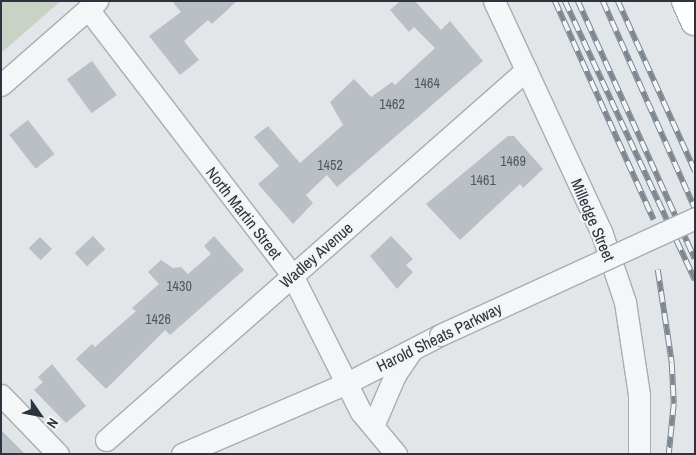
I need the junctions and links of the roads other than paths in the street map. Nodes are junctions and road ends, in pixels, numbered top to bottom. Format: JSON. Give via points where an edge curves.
{"nodes":[{"id":1,"x":494,"y":1,"type":"edge"},
{"id":2,"x":686,"y":1,"type":"edge"},
{"id":3,"x":92,"y":5,"type":"edge"},
{"id":4,"x":695,"y":21,"type":"edge"},
{"id":5,"x":526,"y":70,"type":"junction"},
{"id":6,"x":1,"y":85,"type":"edge"},
{"id":7,"x":695,"y":218,"type":"edge"},
{"id":8,"x":292,"y":275,"type":"junction"},
{"id":9,"x":412,"y":349,"type":"junction"},
{"id":10,"x":347,"y":383,"type":"junction"},
{"id":11,"x":1,"y":395,"type":"edge"},
{"id":12,"x":373,"y":426,"type":"junction"},
{"id":13,"x":106,"y":440,"type":"dead end"},
{"id":14,"x":58,"y":454,"type":"edge"},
{"id":15,"x":182,"y":454,"type":"edge"},
{"id":16,"x":396,"y":454,"type":"edge"},
{"id":17,"x":639,"y":454,"type":"edge"}],
"edges":[{"from":1,"to":5,"type":"street","name":"Milledge Street"},
{"from":2,"to":4,"type":"main road"},
{"from":3,"to":6,"type":"street"},
{"from":3,"to":8,"type":"street","name":"North Martin Street"},
{"from":5,"to":8,"type":"street","name":"Wadley Avenue"},
{"from":5,"to":17,"type":"street","name":"Milledge Street","via":[[601,231],[624,302],[639,395]]},
{"from":7,"to":9,"type":"street","name":"Harold Sheats Parkway","bridge":true},
{"from":8,"to":10,"type":"street","name":"North Martin Street"},
{"from":8,"to":13,"type":"street","name":"Wadley Avenue"},
{"from":9,"to":10,"type":"street","name":"Harold Sheats Parkway"},
{"from":9,"to":12,"type":"street","via":[[395,375]]},
{"from":10,"to":12,"type":"street","name":"North Martin Street"},
{"from":10,"to":15,"type":"street","name":"Harold Sheats Parkway"},
{"from":11,"to":14,"type":"street"},
{"from":12,"to":16,"type":"street","name":"North Martin Street"}]}
